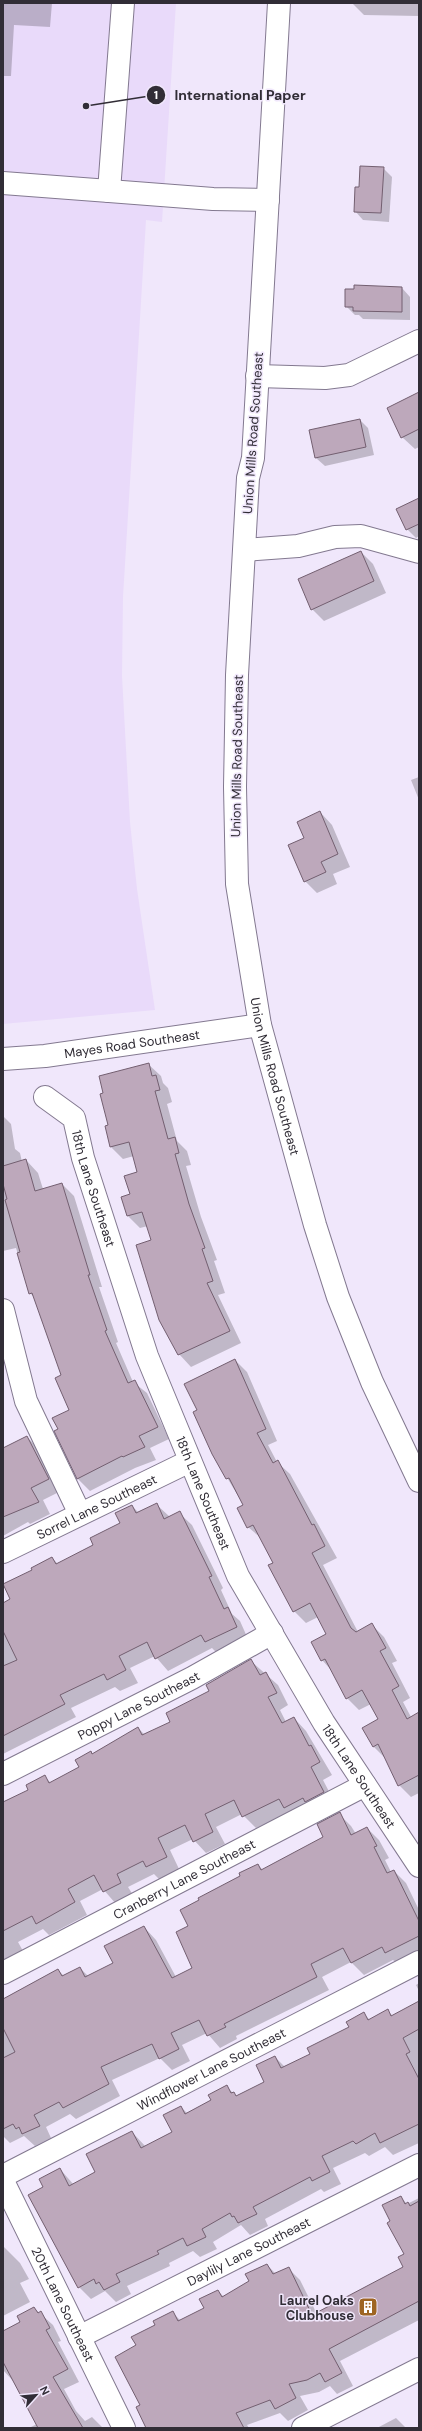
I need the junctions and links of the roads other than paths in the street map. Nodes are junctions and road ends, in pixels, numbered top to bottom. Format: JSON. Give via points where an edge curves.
{"nodes":[{"id":1,"x":123,"y":3,"type":"edge"},
{"id":2,"x":279,"y":3,"type":"edge"},
{"id":3,"x":3,"y":183,"type":"edge"},
{"id":4,"x":109,"y":191,"type":"junction"},
{"id":5,"x":268,"y":200,"type":"junction"},
{"id":6,"x":419,"y":341,"type":"edge"},
{"id":7,"x":258,"y":376,"type":"junction"},
{"id":8,"x":245,"y":550,"type":"junction"},
{"id":9,"x":419,"y":552,"type":"edge"},
{"id":10,"x":260,"y":1025,"type":"junction"},
{"id":11,"x":3,"y":1059,"type":"edge"},
{"id":12,"x":45,"y":1098,"type":"dead end"},
{"id":13,"x":3,"y":1310,"type":"edge"},
{"id":14,"x":190,"y":1461,"type":"junction"},
{"id":15,"x":419,"y":1481,"type":"edge"},
{"id":16,"x":80,"y":1514,"type":"junction"},
{"id":17,"x":3,"y":1552,"type":"edge"},
{"id":18,"x":272,"y":1633,"type":"junction"},
{"id":19,"x":3,"y":1774,"type":"edge"},
{"id":20,"x":365,"y":1785,"type":"junction"},
{"id":21,"x":419,"y":1866,"type":"edge"},
{"id":22,"x":419,"y":1962,"type":"edge"},
{"id":23,"x":3,"y":1973,"type":"edge"},
{"id":24,"x":419,"y":2165,"type":"edge"},
{"id":25,"x":3,"y":2176,"type":"edge"},
{"id":26,"x":3,"y":2181,"type":"edge"},
{"id":27,"x":79,"y":2337,"type":"junction"},
{"id":28,"x":419,"y":2370,"type":"edge"},
{"id":29,"x":124,"y":2428,"type":"edge"},
{"id":30,"x":303,"y":2428,"type":"edge"}],
"edges":[{"from":1,"to":4,"type":"street"},
{"from":2,"to":5,"type":"street","name":"Union Mills Road Southeast"},
{"from":3,"to":4,"type":"street"},
{"from":4,"to":5,"type":"street","via":[[213,199]]},
{"from":5,"to":7,"type":"street","name":"Union Mills Road Southeast"},
{"from":6,"to":7,"type":"street","via":[[349,375],[325,378]]},
{"from":7,"to":8,"type":"street","name":"Union Mills Road Southeast","via":[[253,458],[248,478]]},
{"from":8,"to":9,"type":"street","via":[[298,546],[335,537],[361,536]]},
{"from":8,"to":10,"type":"street","name":"Union Mills Road Southeast","via":[[237,675],[237,869],[238,891]]},
{"from":10,"to":11,"type":"street","name":"Mayes Road Southeast","via":[[45,1056]]},
{"from":10,"to":15,"type":"street","name":"Union Mills Road Southeast","via":[[310,1210],[338,1297],[372,1382]]},
{"from":12,"to":14,"type":"street","name":"18th Lane Southeast","via":[[74,1118],[83,1158],[148,1356]]},
{"from":13,"to":16,"type":"street","via":[[26,1401]]},
{"from":14,"to":16,"type":"street","name":"Sorrel Lane Southeast"},
{"from":14,"to":18,"type":"street","name":"18th Lane Southeast","via":[[238,1576]]},
{"from":16,"to":17,"type":"street","name":"Sorrel Lane Southeast"},
{"from":18,"to":19,"type":"street","name":"Poppy Lane Southeast","via":[[192,1678]]},
{"from":18,"to":20,"type":"street","name":"18th Lane Southeast","via":[[324,1723]]},
{"from":20,"to":21,"type":"street","name":"18th Lane Southeast"},
{"from":20,"to":23,"type":"street","name":"Cranberry Lane Southeast"},
{"from":22,"to":25,"type":"street","name":"Windflower Lane Southeast"},
{"from":24,"to":27,"type":"street","name":"Daylily Lane Southeast"},
{"from":26,"to":27,"type":"street","name":"20th Lane Southeast"},
{"from":27,"to":29,"type":"street","name":"20th Lane Southeast"},
{"from":28,"to":30,"type":"street"}]}
